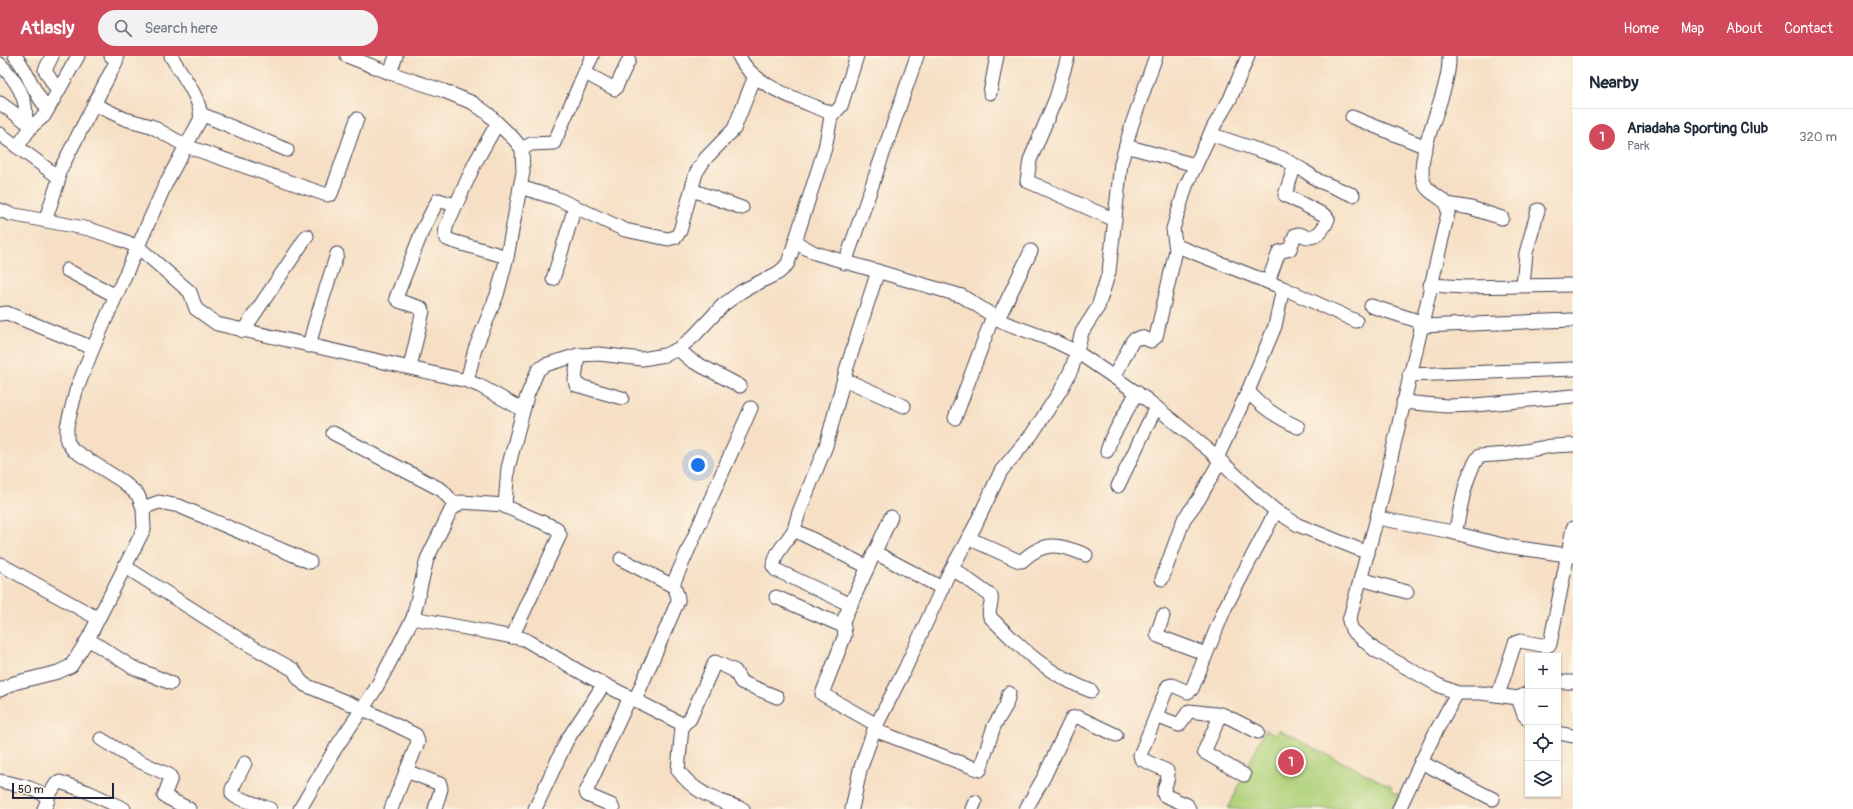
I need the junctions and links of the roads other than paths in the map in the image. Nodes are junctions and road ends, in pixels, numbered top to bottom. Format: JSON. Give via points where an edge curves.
{"nodes":[{"id":1,"x":15,"y":56,"type":"edge"},
{"id":2,"x":52,"y":56,"type":"edge"},
{"id":3,"x":78,"y":56,"type":"edge"},
{"id":4,"x":111,"y":56,"type":"edge"},
{"id":5,"x":172,"y":56,"type":"edge"},
{"id":6,"x":347,"y":56,"type":"edge"},
{"id":7,"x":396,"y":56,"type":"edge"},
{"id":8,"x":592,"y":56,"type":"edge"},
{"id":9,"x":739,"y":56,"type":"edge"},
{"id":10,"x":857,"y":56,"type":"edge"},
{"id":11,"x":917,"y":56,"type":"edge"},
{"id":12,"x":997,"y":56,"type":"edge"},
{"id":13,"x":1068,"y":56,"type":"edge"},
{"id":14,"x":1156,"y":56,"type":"edge"},
{"id":15,"x":1248,"y":56,"type":"edge"},
{"id":16,"x":1449,"y":56,"type":"edge"},
{"id":17,"x":629,"y":60,"type":"dead end"},
{"id":18,"x":0,"y":64,"type":"edge"},
{"id":19,"x":390,"y":73,"type":"junction"},
{"id":20,"x":585,"y":73,"type":"junction"},
{"id":21,"x":755,"y":76,"type":"junction"},
{"id":22,"x":58,"y":92,"type":"junction"},
{"id":23,"x":990,"y":93,"type":"dead end"},
{"id":24,"x":0,"y":103,"type":"edge"},
{"id":25,"x":94,"y":104,"type":"junction"},
{"id":26,"x":48,"y":110,"type":"junction"},
{"id":27,"x":201,"y":114,"type":"junction"},
{"id":28,"x":831,"y":117,"type":"junction"},
{"id":29,"x":1352,"y":117,"type":"dead end"},
{"id":30,"x":357,"y":119,"type":"dead end"},
{"id":31,"x":28,"y":123,"type":"junction"},
{"id":32,"x":497,"y":124,"type":"junction"},
{"id":33,"x":0,"y":134,"type":"edge"},
{"id":34,"x":1210,"y":134,"type":"junction"},
{"id":35,"x":186,"y":146,"type":"junction"},
{"id":36,"x":1126,"y":146,"type":"junction"},
{"id":37,"x":17,"y":147,"type":"junction"},
{"id":38,"x":1426,"y":147,"type":"junction"},
{"id":39,"x":522,"y":149,"type":"junction"},
{"id":40,"x":287,"y":150,"type":"dead end"},
{"id":41,"x":1195,"y":165,"type":"junction"},
{"id":42,"x":1295,"y":165,"type":"junction"},
{"id":43,"x":57,"y":176,"type":"junction"},
{"id":44,"x":520,"y":187,"type":"junction"},
{"id":45,"x":692,"y":190,"type":"junction"},
{"id":46,"x":1353,"y":195,"type":"dead end"},
{"id":47,"x":1447,"y":204,"type":"junction"},
{"id":48,"x":454,"y":205,"type":"junction"},
{"id":49,"x":576,"y":207,"type":"junction"},
{"id":50,"x":742,"y":208,"type":"dead end"},
{"id":51,"x":0,"y":210,"type":"edge"},
{"id":52,"x":1538,"y":210,"type":"dead end"},
{"id":53,"x":1502,"y":218,"type":"dead end"},
{"id":54,"x":1115,"y":220,"type":"junction"},
{"id":55,"x":45,"y":221,"type":"junction"},
{"id":56,"x":307,"y":236,"type":"dead end"},
{"id":57,"x":795,"y":242,"type":"junction"},
{"id":58,"x":1177,"y":246,"type":"junction"},
{"id":59,"x":138,"y":247,"type":"junction"},
{"id":60,"x":1031,"y":251,"type":"dead end"},
{"id":61,"x":337,"y":254,"type":"dead end"},
{"id":62,"x":507,"y":257,"type":"junction"},
{"id":63,"x":846,"y":263,"type":"junction"},
{"id":64,"x":67,"y":270,"type":"dead end"},
{"id":65,"x":878,"y":271,"type":"junction"},
{"id":66,"x":553,"y":279,"type":"dead end"},
{"id":67,"x":1268,"y":282,"type":"junction"},
{"id":68,"x":1430,"y":285,"type":"junction"},
{"id":69,"x":1523,"y":285,"type":"junction"},
{"id":70,"x":1573,"y":285,"type":"edge"},
{"id":71,"x":1283,"y":288,"type":"junction"},
{"id":72,"x":116,"y":296,"type":"junction"},
{"id":73,"x":1371,"y":306,"type":"dead end"},
{"id":74,"x":0,"y":314,"type":"edge"},
{"id":75,"x":995,"y":317,"type":"junction"},
{"id":76,"x":1573,"y":320,"type":"edge"},
{"id":77,"x":1356,"y":321,"type":"dead end"},
{"id":78,"x":1421,"y":324,"type":"junction"},
{"id":79,"x":243,"y":331,"type":"junction"},
{"id":80,"x":309,"y":346,"type":"junction"},
{"id":81,"x":93,"y":348,"type":"junction"},
{"id":82,"x":678,"y":349,"type":"junction"},
{"id":83,"x":1077,"y":352,"type":"junction"},
{"id":84,"x":578,"y":355,"type":"junction"},
{"id":85,"x":410,"y":367,"type":"junction"},
{"id":86,"x":1573,"y":369,"type":"edge"},
{"id":87,"x":1409,"y":375,"type":"junction"},
{"id":88,"x":1114,"y":377,"type":"junction"},
{"id":89,"x":844,"y":379,"type":"junction"},
{"id":90,"x":467,"y":381,"type":"junction"},
{"id":91,"x":740,"y":386,"type":"dead end"},
{"id":92,"x":1248,"y":391,"type":"junction"},
{"id":93,"x":1137,"y":392,"type":"junction"},
{"id":94,"x":1573,"y":396,"type":"edge"},
{"id":95,"x":622,"y":398,"type":"dead end"},
{"id":96,"x":1403,"y":402,"type":"junction"},
{"id":97,"x":904,"y":406,"type":"dead end"},
{"id":98,"x":1156,"y":407,"type":"junction"},
{"id":99,"x":751,"y":408,"type":"dead end"},
{"id":100,"x":523,"y":410,"type":"junction"},
{"id":101,"x":955,"y":418,"type":"dead end"},
{"id":102,"x":1298,"y":427,"type":"dead end"},
{"id":103,"x":333,"y":433,"type":"dead end"},
{"id":104,"x":1573,"y":445,"type":"edge"},
{"id":105,"x":1107,"y":451,"type":"dead end"},
{"id":106,"x":1219,"y":459,"type":"junction"},
{"id":107,"x":1118,"y":486,"type":"dead end"},
{"id":108,"x":456,"y":506,"type":"junction"},
{"id":109,"x":504,"y":506,"type":"junction"},
{"id":110,"x":143,"y":508,"type":"junction"},
{"id":111,"x":1276,"y":511,"type":"junction"},
{"id":112,"x":891,"y":517,"type":"dead end"},
{"id":113,"x":1377,"y":518,"type":"junction"},
{"id":114,"x":1573,"y":528,"type":"edge"},
{"id":115,"x":794,"y":530,"type":"junction"},
{"id":116,"x":1455,"y":533,"type":"junction"},
{"id":117,"x":968,"y":538,"type":"junction"},
{"id":118,"x":874,"y":552,"type":"junction"},
{"id":119,"x":1368,"y":553,"type":"junction"},
{"id":120,"x":1086,"y":555,"type":"dead end"},
{"id":121,"x":1570,"y":555,"type":"edge"},
{"id":122,"x":621,"y":559,"type":"dead end"},
{"id":123,"x":310,"y":562,"type":"dead end"},
{"id":124,"x":0,"y":564,"type":"edge"},
{"id":125,"x":124,"y":566,"type":"junction"},
{"id":126,"x":868,"y":567,"type":"junction"},
{"id":127,"x":952,"y":568,"type":"junction"},
{"id":128,"x":1162,"y":579,"type":"dead end"},
{"id":129,"x":1361,"y":579,"type":"junction"},
{"id":130,"x":673,"y":586,"type":"junction"},
{"id":131,"x":942,"y":588,"type":"junction"},
{"id":132,"x":1407,"y":592,"type":"dead end"},
{"id":133,"x":776,"y":597,"type":"dead end"},
{"id":134,"x":851,"y":605,"type":"junction"},
{"id":135,"x":1163,"y":616,"type":"dead end"},
{"id":136,"x":97,"y":618,"type":"junction"},
{"id":137,"x":413,"y":618,"type":"junction"},
{"id":138,"x":843,"y":626,"type":"junction"},
{"id":139,"x":512,"y":637,"type":"junction"},
{"id":140,"x":88,"y":640,"type":"junction"},
{"id":141,"x":1206,"y":654,"type":"junction"},
{"id":142,"x":1561,"y":682,"type":"edge"},
{"id":143,"x":1573,"y":682,"type":"edge"},
{"id":144,"x":171,"y":683,"type":"dead end"},
{"id":145,"x":604,"y":684,"type":"junction"},
{"id":146,"x":0,"y":690,"type":"edge"},
{"id":147,"x":1091,"y":691,"type":"dead end"},
{"id":148,"x":1009,"y":693,"type":"dead end"},
{"id":149,"x":1457,"y":693,"type":"junction"},
{"id":150,"x":1498,"y":695,"type":"junction"},
{"id":151,"x":1523,"y":695,"type":"edge"},
{"id":152,"x":776,"y":697,"type":"dead end"},
{"id":153,"x":632,"y":699,"type":"junction"},
{"id":154,"x":363,"y":709,"type":"junction"},
{"id":155,"x":1222,"y":714,"type":"junction"},
{"id":156,"x":1156,"y":716,"type":"junction"},
{"id":157,"x":1525,"y":716,"type":"edge"},
{"id":158,"x":682,"y":724,"type":"junction"},
{"id":159,"x":876,"y":727,"type":"junction"},
{"id":160,"x":1258,"y":732,"type":"dead end"},
{"id":161,"x":1561,"y":734,"type":"edge"},
{"id":162,"x":1116,"y":735,"type":"dead end"},
{"id":163,"x":1573,"y":736,"type":"edge"},
{"id":164,"x":101,"y":739,"type":"dead end"},
{"id":165,"x":1420,"y":762,"type":"junction"},
{"id":166,"x":245,"y":763,"type":"dead end"},
{"id":167,"x":406,"y":771,"type":"junction"},
{"id":168,"x":1244,"y":775,"type":"dead end"},
{"id":169,"x":0,"y":781,"type":"edge"},
{"id":170,"x":1493,"y":799,"type":"dead end"},
{"id":171,"x":46,"y":803,"type":"edge"},
{"id":172,"x":124,"y":809,"type":"edge"},
{"id":173,"x":189,"y":809,"type":"edge"},
{"id":174,"x":270,"y":809,"type":"edge"},
{"id":175,"x":300,"y":809,"type":"edge"},
{"id":176,"x":391,"y":809,"type":"edge"},
{"id":177,"x":435,"y":809,"type":"edge"},
{"id":178,"x":535,"y":809,"type":"edge"},
{"id":179,"x":613,"y":809,"type":"edge"},
{"id":180,"x":743,"y":809,"type":"edge"},
{"id":181,"x":852,"y":809,"type":"edge"},
{"id":182,"x":1026,"y":809,"type":"edge"},
{"id":183,"x":1189,"y":809,"type":"edge"},
{"id":184,"x":1399,"y":809,"type":"edge"}],
"edges":[{"from":1,"to":26,"type":"street","via":[[39,100]]},
{"from":2,"to":22,"type":"street","via":[[45,72]]},
{"from":3,"to":22,"type":"street"},
{"from":4,"to":25,"type":"street","via":[[117,59],[116,62]]},
{"from":5,"to":27,"type":"street","via":[[198,102]]},
{"from":6,"to":19,"type":"street"},
{"from":7,"to":19,"type":"street"},
{"from":8,"to":20,"type":"street"},
{"from":9,"to":21,"type":"street","via":[[742,64]]},
{"from":10,"to":28,"type":"street","via":[[841,106]]},
{"from":11,"to":63,"type":"street"},
{"from":12,"to":23,"type":"street"},
{"from":13,"to":54,"type":"street","via":[[1056,98],[1030,160],[1027,180]]},
{"from":14,"to":36,"type":"street"},
{"from":15,"to":34,"type":"street","via":[[1230,99]]},
{"from":16,"to":38,"type":"street","via":[[1446,86]]},
{"from":17,"to":20,"type":"street","via":[[615,89]]},
{"from":18,"to":31,"type":"street","via":[[12,78],[24,102]]},
{"from":19,"to":32,"type":"street","via":[[464,98],[487,113]]},
{"from":20,"to":39,"type":"street","via":[[554,143],[531,144]]},
{"from":21,"to":28,"type":"street","via":[[765,84],[828,112]]},
{"from":21,"to":45,"type":"street","via":[[734,128],[700,164]]},
{"from":22,"to":26,"type":"street"},
{"from":24,"to":31,"type":"street"},
{"from":25,"to":35,"type":"street","via":[[125,119],[151,126]]},
{"from":25,"to":43,"type":"street"},
{"from":26,"to":31,"type":"street","via":[[42,119]]},
{"from":27,"to":35,"type":"street"},
{"from":27,"to":40,"type":"street"},
{"from":28,"to":57,"type":"street","via":[[825,148]]},
{"from":29,"to":38,"type":"street"},
{"from":30,"to":35,"type":"street","via":[[329,195]]},
{"from":31,"to":37,"type":"street"},
{"from":32,"to":39,"type":"street"},
{"from":32,"to":48,"type":"street"},
{"from":33,"to":37,"type":"street"},
{"from":34,"to":41,"type":"street"},
{"from":34,"to":42,"type":"street","via":[[1282,158]]},
{"from":35,"to":59,"type":"street","via":[[166,183]]},
{"from":36,"to":41,"type":"street"},
{"from":36,"to":54,"type":"street","via":[[1121,163]]},
{"from":37,"to":43,"type":"street"},
{"from":38,"to":47,"type":"street","via":[[1422,168],[1425,184]]},
{"from":39,"to":44,"type":"street"},
{"from":41,"to":58,"type":"street","via":[[1173,229]]},
{"from":42,"to":46,"type":"street","via":[[1319,181]]},
{"from":42,"to":67,"type":"street","via":[[1285,195],[1328,219],[1317,235],[1295,235],[1290,249],[1279,252]]},
{"from":43,"to":55,"type":"street","via":[[58,184]]},
{"from":44,"to":49,"type":"street"},
{"from":44,"to":62,"type":"street"},
{"from":45,"to":49,"type":"street","via":[[680,231],[671,239],[625,230]]},
{"from":45,"to":50,"type":"street"},
{"from":47,"to":53,"type":"street","via":[[1471,208]]},
{"from":47,"to":68,"type":"street","via":[[1448,213]]},
{"from":48,"to":62,"type":"street","via":[[446,227],[446,238]]},
{"from":48,"to":85,"type":"street","via":[[438,200],[423,229],[396,298],[399,302],[421,308],[423,311]]},
{"from":49,"to":66,"type":"street"},
{"from":51,"to":55,"type":"street"},
{"from":52,"to":69,"type":"street","via":[[1526,253]]},
{"from":54,"to":83,"type":"street","via":[[1109,272],[1098,307],[1082,332]]},
{"from":55,"to":59,"type":"street","via":[[103,233]]},
{"from":56,"to":79,"type":"street"},
{"from":57,"to":63,"type":"street","via":[[815,253]]},
{"from":57,"to":82,"type":"street","via":[[784,268],[742,291],[723,305]]},
{"from":58,"to":67,"type":"street"},
{"from":58,"to":88,"type":"street","via":[[1156,337],[1151,341],[1141,337],[1133,340]]},
{"from":59,"to":72,"type":"street"},
{"from":59,"to":79,"type":"street","via":[[190,292],[196,308],[214,323]]},
{"from":60,"to":75,"type":"street"},
{"from":61,"to":80,"type":"street"},
{"from":62,"to":90,"type":"street","via":[[495,301],[475,349]]},
{"from":63,"to":65,"type":"street"},
{"from":64,"to":72,"type":"street"},
{"from":65,"to":75,"type":"street","via":[[962,296]]},
{"from":65,"to":89,"type":"street"},
{"from":67,"to":71,"type":"street"},
{"from":68,"to":69,"type":"street"},
{"from":68,"to":78,"type":"street"},
{"from":69,"to":70,"type":"street"},
{"from":71,"to":77,"type":"street"},
{"from":71,"to":92,"type":"street","via":[[1275,326]]},
{"from":72,"to":81,"type":"street"},
{"from":73,"to":78,"type":"street"},
{"from":74,"to":81,"type":"street","via":[[7,312]]},
{"from":75,"to":83,"type":"street"},
{"from":75,"to":101,"type":"street"},
{"from":76,"to":78,"type":"street"},
{"from":78,"to":87,"type":"street"},
{"from":79,"to":80,"type":"street"},
{"from":80,"to":85,"type":"street"},
{"from":81,"to":110,"type":"street","via":[[69,415],[67,441],[73,450],[133,490]]},
{"from":82,"to":84,"type":"street","via":[[665,355],[642,359],[599,354]]},
{"from":82,"to":91,"type":"street","via":[[692,361]]},
{"from":83,"to":88,"type":"street"},
{"from":83,"to":117,"type":"street","via":[[1066,379],[1036,428],[1001,471]]},
{"from":84,"to":95,"type":"street","via":[[576,385]]},
{"from":84,"to":100,"type":"street","via":[[545,365],[538,370],[526,396]]},
{"from":85,"to":90,"type":"street"},
{"from":86,"to":87,"type":"street"},
{"from":87,"to":96,"type":"street"},
{"from":88,"to":93,"type":"street"},
{"from":89,"to":97,"type":"street"},
{"from":89,"to":115,"type":"street","via":[[826,446]]},
{"from":90,"to":100,"type":"street"},
{"from":92,"to":102,"type":"street","via":[[1270,412]]},
{"from":92,"to":106,"type":"street"},
{"from":93,"to":98,"type":"street"},
{"from":93,"to":105,"type":"street"},
{"from":94,"to":96,"type":"street","via":[[1447,406]]},
{"from":96,"to":113,"type":"street"},
{"from":98,"to":106,"type":"street"},
{"from":98,"to":107,"type":"street"},
{"from":99,"to":130,"type":"street"},
{"from":100,"to":109,"type":"street","via":[[508,468]]},
{"from":103,"to":108,"type":"street","via":[[442,490]]},
{"from":104,"to":116,"type":"street","via":[[1479,456],[1468,479]]},
{"from":106,"to":111,"type":"street"},
{"from":106,"to":128,"type":"street","via":[[1199,499],[1184,519]]},
{"from":108,"to":109,"type":"street","via":[[461,502]]},
{"from":108,"to":137,"type":"street","via":[[451,510],[427,559]]},
{"from":109,"to":139,"type":"street","via":[[556,528],[560,535]]},
{"from":110,"to":123,"type":"street","via":[[159,502],[179,506]]},
{"from":110,"to":125,"type":"street","via":[[144,529]]},
{"from":111,"to":119,"type":"street","via":[[1298,525]]},
{"from":111,"to":141,"type":"street","via":[[1234,589]]},
{"from":112,"to":118,"type":"street"},
{"from":113,"to":116,"type":"street"},
{"from":113,"to":119,"type":"street"},
{"from":114,"to":121,"type":"street"},
{"from":115,"to":126,"type":"street"},
{"from":115,"to":134,"type":"street","via":[[777,554],[774,568]]},
{"from":116,"to":121,"type":"street","via":[[1506,546]]},
{"from":117,"to":120,"type":"street","via":[[1019,561],[1037,549],[1054,546],[1065,547]]},
{"from":117,"to":127,"type":"street"},
{"from":118,"to":126,"type":"street"},
{"from":118,"to":131,"type":"street"},
{"from":119,"to":129,"type":"street"},
{"from":121,"to":150,"type":"street","via":[[1550,644],[1547,646],[1520,641],[1515,643]]},
{"from":122,"to":130,"type":"street"},
{"from":124,"to":136,"type":"street"},
{"from":125,"to":136,"type":"street"},
{"from":125,"to":154,"type":"street","via":[[244,642],[294,670],[305,685]]},
{"from":126,"to":134,"type":"street"},
{"from":127,"to":131,"type":"street"},
{"from":127,"to":147,"type":"street","via":[[991,596],[993,602],[990,617],[1029,656],[1067,680]]},
{"from":129,"to":132,"type":"street"},
{"from":129,"to":149,"type":"street","via":[[1349,621],[1352,630],[1383,655]]},
{"from":130,"to":153,"type":"street","via":[[678,601]]},
{"from":131,"to":159,"type":"street"},
{"from":133,"to":138,"type":"street"},
{"from":134,"to":138,"type":"street"},
{"from":135,"to":141,"type":"street","via":[[1158,636]]},
{"from":136,"to":140,"type":"street"},
{"from":137,"to":139,"type":"street"},
{"from":137,"to":154,"type":"street"},
{"from":138,"to":159,"type":"street","via":[[845,635],[822,694]]},
{"from":139,"to":145,"type":"street","via":[[524,639]]},
{"from":140,"to":144,"type":"street","via":[[132,667]]},
{"from":140,"to":146,"type":"street","via":[[67,668],[25,679]]},
{"from":141,"to":156,"type":"street","via":[[1190,691],[1168,686]]},
{"from":142,"to":143,"type":"street"},
{"from":145,"to":153,"type":"street"},
{"from":145,"to":178,"type":"street","via":[[567,740]]},
{"from":148,"to":159,"type":"street","via":[[1006,706],[994,726],[980,770]]},
{"from":149,"to":150,"type":"street"},
{"from":149,"to":165,"type":"street"},
{"from":150,"to":151,"type":"street"},
{"from":151,"to":157,"type":"street"},
{"from":152,"to":158,"type":"street","via":[[740,681],[735,671],[715,662],[690,719]]},
{"from":153,"to":158,"type":"street"},
{"from":153,"to":179,"type":"street","via":[[586,792],[587,795],[611,805]]},
{"from":154,"to":167,"type":"street","via":[[416,735],[418,742]]},
{"from":154,"to":175,"type":"street","via":[[322,769]]},
{"from":155,"to":156,"type":"street","via":[[1190,711],[1179,725]]},
{"from":155,"to":160,"type":"street"},
{"from":155,"to":168,"type":"street","via":[[1204,752]]},
{"from":156,"to":183,"type":"street","via":[[1140,758],[1167,771],[1169,775],[1164,795],[1187,805]]},
{"from":158,"to":180,"type":"street","via":[[678,770],[686,782],[710,798]]},
{"from":159,"to":181,"type":"street","via":[[860,770]]},
{"from":161,"to":163,"type":"street"},
{"from":162,"to":182,"type":"street","via":[[1078,717],[1072,718]]},
{"from":164,"to":173,"type":"street","via":[[130,757],[169,775],[164,796]]},
{"from":165,"to":170,"type":"street"},
{"from":165,"to":184,"type":"street"},
{"from":166,"to":174,"type":"street","via":[[232,794]]},
{"from":167,"to":176,"type":"street"},
{"from":167,"to":177,"type":"street","via":[[440,784],[441,790]]},
{"from":169,"to":171,"type":"street","via":[[31,789]]},
{"from":171,"to":172,"type":"street","via":[[56,784],[60,782]]}]}
